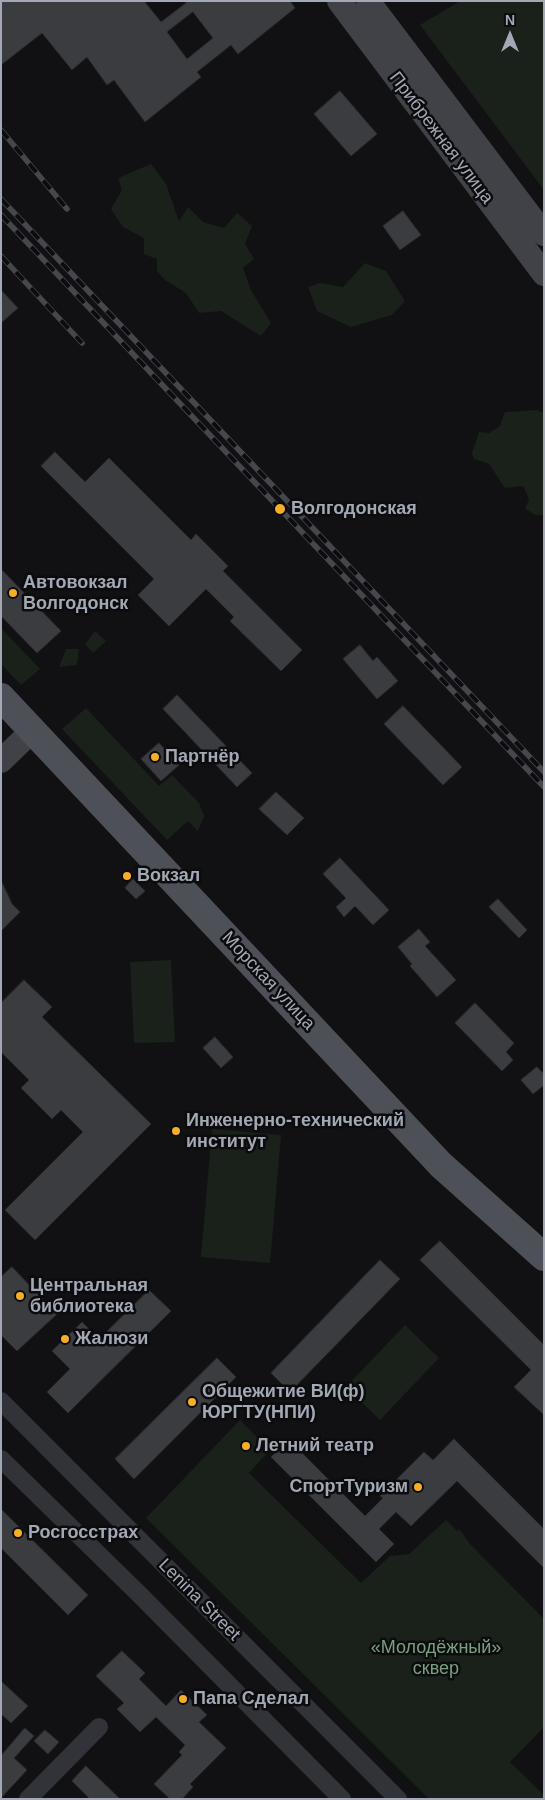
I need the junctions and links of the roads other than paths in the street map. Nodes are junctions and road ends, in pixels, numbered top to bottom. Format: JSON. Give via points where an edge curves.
{"nodes":[{"id":1,"x":339,"y":1,"type":"edge"},
{"id":2,"x":368,"y":1,"type":"edge"},
{"id":3,"x":544,"y":234,"type":"edge"},
{"id":4,"x":544,"y":274,"type":"edge"},
{"id":5,"x":1,"y":697,"type":"edge"},
{"id":6,"x":33,"y":730,"type":"junction"},
{"id":7,"x":1,"y":761,"type":"edge"},
{"id":8,"x":544,"y":1257,"type":"edge"},
{"id":9,"x":1,"y":1401,"type":"edge"},
{"id":10,"x":1,"y":1459,"type":"edge"},
{"id":11,"x":99,"y":1728,"type":"dead end"},
{"id":12,"x":28,"y":1799,"type":"edge"},
{"id":13,"x":342,"y":1799,"type":"edge"},
{"id":14,"x":398,"y":1799,"type":"edge"}],
"edges":[{"from":1,"to":4,"type":"main road","name":"Прибрежная улица"},
{"from":2,"to":3,"type":"main road","name":"Прибрежная улица"},
{"from":5,"to":6,"type":"main road","name":"Морская улица"},
{"from":6,"to":7,"type":"main road"},
{"from":6,"to":8,"type":"main road","name":"Морская улица","via":[[441,1165]]},
{"from":9,"to":14,"type":"street","name":"Lenina Street"},
{"from":10,"to":13,"type":"street","via":[[140,1594]]},
{"from":11,"to":12,"type":"street"}]}
